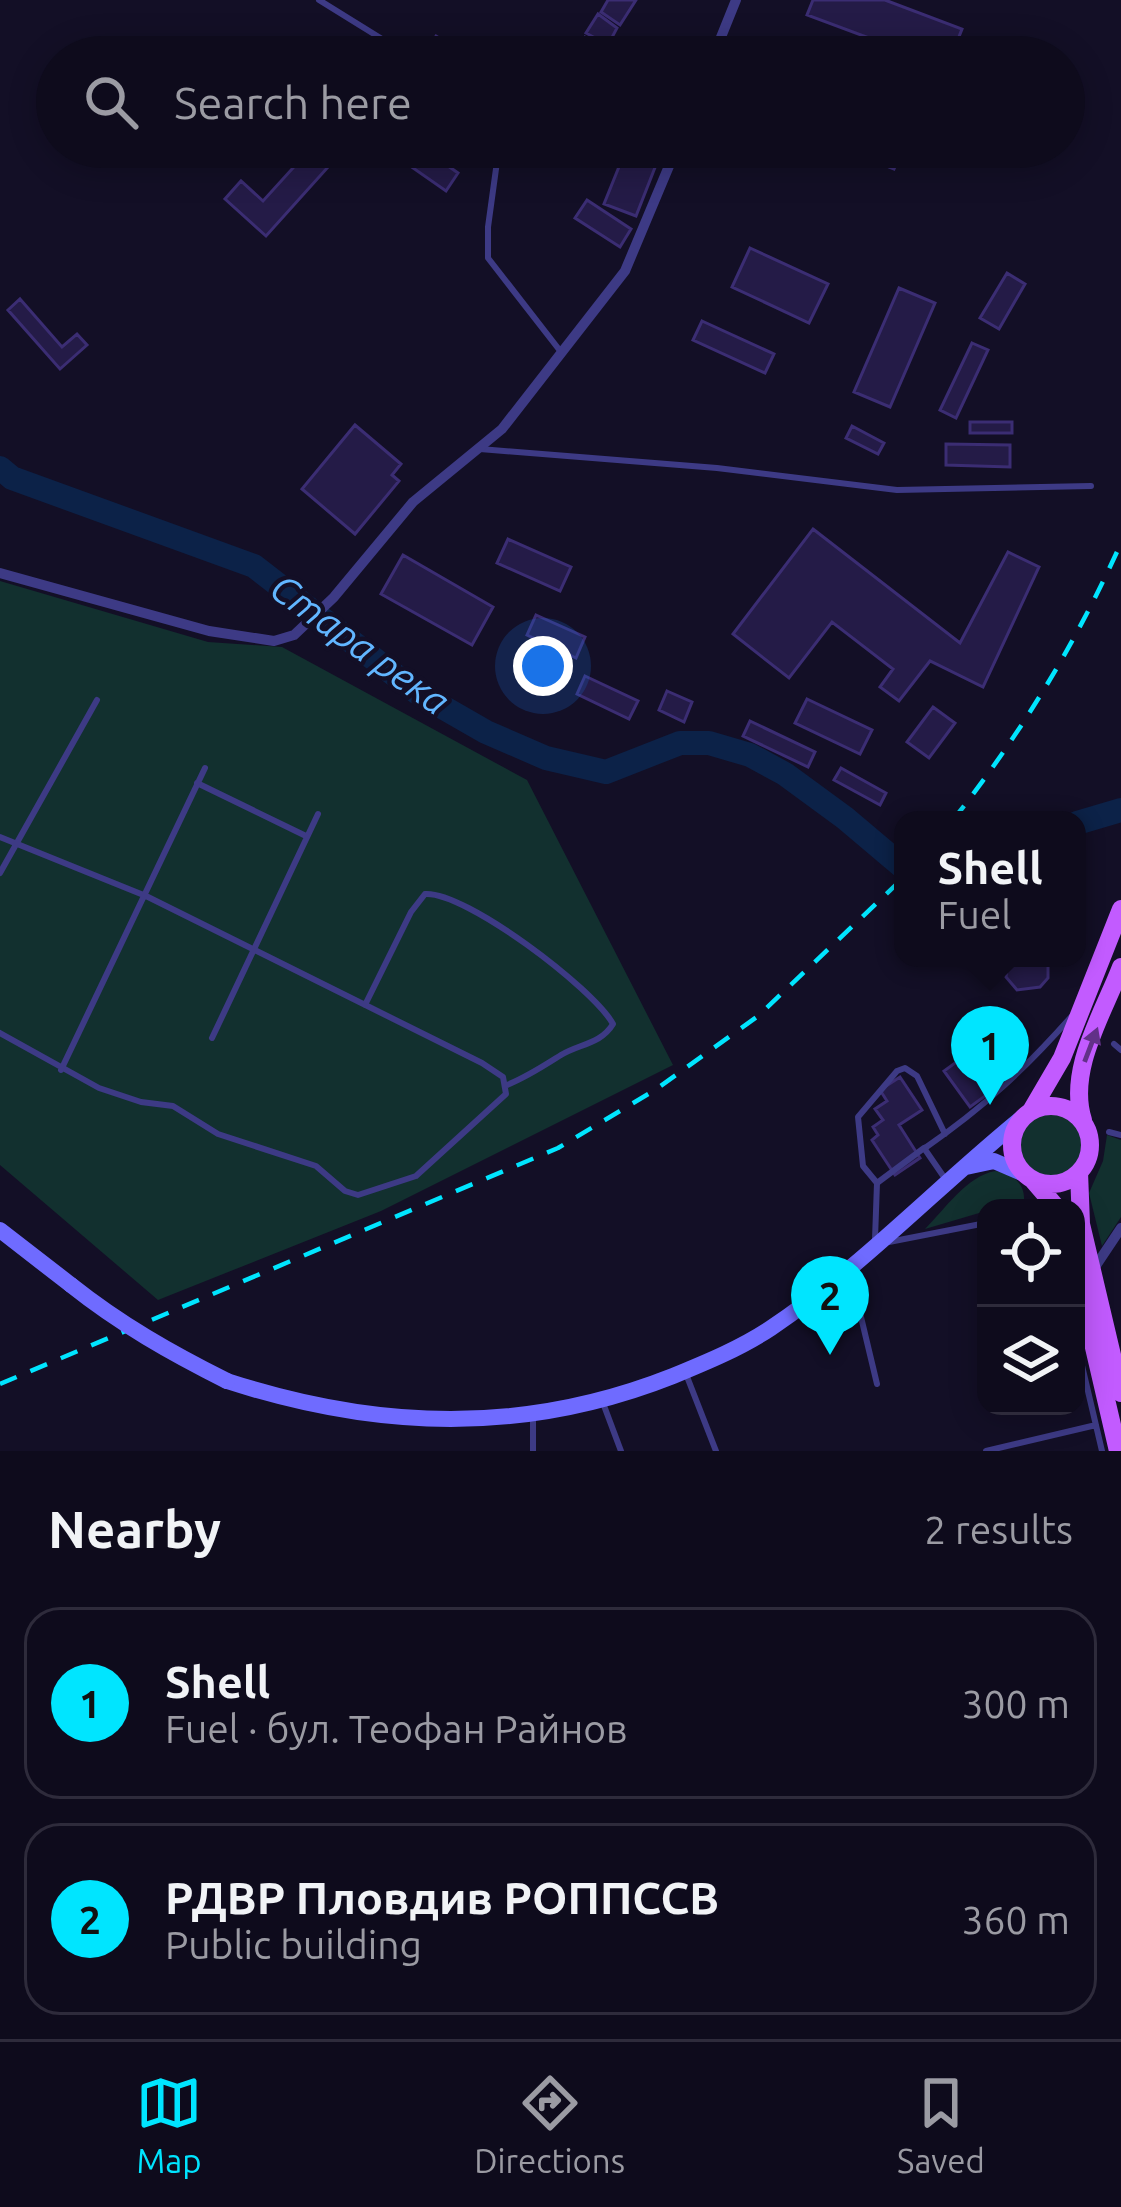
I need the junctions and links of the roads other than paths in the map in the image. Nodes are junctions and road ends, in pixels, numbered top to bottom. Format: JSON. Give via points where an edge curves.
{"nodes":[{"id":1,"x":320,"y":0,"type":"edge"},
{"id":2,"x":736,"y":0,"type":"edge"},
{"id":3,"x":377,"y":36,"type":"edge"},
{"id":4,"x":721,"y":36,"type":"edge"},
{"id":5,"x":496,"y":168,"type":"edge"},
{"id":6,"x":668,"y":168,"type":"edge"},
{"id":7,"x":561,"y":352,"type":"junction"},
{"id":8,"x":480,"y":449,"type":"junction"},
{"id":9,"x":1091,"y":485,"type":"dead end"},
{"id":10,"x":0,"y":573,"type":"edge"},
{"id":11,"x":97,"y":700,"type":"dead end"},
{"id":12,"x":205,"y":768,"type":"dead end"},
{"id":13,"x":197,"y":782,"type":"junction"},
{"id":14,"x":318,"y":814,"type":"dead end"},
{"id":15,"x":306,"y":836,"type":"junction"},
{"id":16,"x":0,"y":837,"type":"edge"},
{"id":17,"x":16,"y":845,"type":"junction"},
{"id":18,"x":0,"y":873,"type":"edge"},
{"id":19,"x":146,"y":896,"type":"junction"},
{"id":20,"x":1121,"y":909,"type":"edge"},
{"id":21,"x":252,"y":951,"type":"junction"},
{"id":22,"x":1121,"y":968,"type":"edge"},
{"id":23,"x":1085,"y":1001,"type":"junction"},
{"id":24,"x":365,"y":1006,"type":"junction"},
{"id":25,"x":0,"y":1033,"type":"edge"},
{"id":26,"x":212,"y":1038,"type":"dead end"},
{"id":27,"x":61,"y":1070,"type":"junction"},
{"id":28,"x":507,"y":1085,"type":"junction"},
{"id":29,"x":1027,"y":1114,"type":"junction"},
{"id":30,"x":1085,"y":1125,"type":"junction"},
{"id":31,"x":1109,"y":1132,"type":"dead end"},
{"id":32,"x":945,"y":1134,"type":"junction"},
{"id":33,"x":1121,"y":1135,"type":"edge"},
{"id":34,"x":924,"y":1148,"type":"junction"},
{"id":35,"x":1079,"y":1172,"type":"junction"},
{"id":36,"x":952,"y":1174,"type":"junction"},
{"id":37,"x":1028,"y":1176,"type":"junction"},
{"id":38,"x":877,"y":1183,"type":"junction"},
{"id":39,"x":1049,"y":1199,"type":"edge"},
{"id":40,"x":1080,"y":1199,"type":"edge"},
{"id":41,"x":977,"y":1225,"type":"edge"},
{"id":42,"x":1121,"y":1228,"type":"edge"},
{"id":43,"x":0,"y":1230,"type":"edge"},
{"id":44,"x":875,"y":1244,"type":"junction"},
{"id":45,"x":849,"y":1268,"type":"junction"},
{"id":46,"x":1085,"y":1270,"type":"edge"},
{"id":47,"x":1085,"y":1274,"type":"edge"},
{"id":48,"x":1085,"y":1276,"type":"edge"},
{"id":49,"x":685,"y":1371,"type":"junction"},
{"id":50,"x":1085,"y":1378,"type":"edge"},
{"id":51,"x":877,"y":1384,"type":"dead end"},
{"id":52,"x":1121,"y":1393,"type":"edge"},
{"id":53,"x":602,"y":1400,"type":"junction"},
{"id":54,"x":533,"y":1414,"type":"junction"},
{"id":55,"x":1096,"y":1425,"type":"junction"},
{"id":56,"x":533,"y":1451,"type":"edge"},
{"id":57,"x":621,"y":1451,"type":"edge"},
{"id":58,"x":716,"y":1451,"type":"edge"},
{"id":59,"x":986,"y":1451,"type":"edge"},
{"id":60,"x":1102,"y":1451,"type":"edge"},
{"id":61,"x":1118,"y":1451,"type":"edge"}],
"edges":[{"from":1,"to":3,"type":"lane"},
{"from":2,"to":4,"type":"street"},
{"from":5,"to":7,"type":"lane","via":[[488,258]]},
{"from":6,"to":7,"type":"street","via":[[625,271]]},
{"from":7,"to":8,"type":"street"},
{"from":8,"to":9,"type":"lane","via":[[897,490]]},
{"from":8,"to":10,"type":"street","via":[[413,502],[307,626],[274,641]]},
{"from":11,"to":17,"type":"lane"},
{"from":12,"to":13,"type":"lane"},
{"from":13,"to":15,"type":"lane"},
{"from":13,"to":19,"type":"lane"},
{"from":14,"to":15,"type":"lane"},
{"from":15,"to":21,"type":"lane"},
{"from":16,"to":17,"type":"lane"},
{"from":17,"to":18,"type":"lane"},
{"from":17,"to":19,"type":"lane"},
{"from":19,"to":21,"type":"lane"},
{"from":19,"to":27,"type":"lane"},
{"from":20,"to":23,"type":"main road"},
{"from":21,"to":24,"type":"lane"},
{"from":21,"to":26,"type":"lane"},
{"from":30,"to":22,"type":"main road","one_way":true,"via":[[1079,1078]]},
{"from":23,"to":29,"type":"main road"},
{"from":23,"to":32,"type":"lane","via":[[1032,1062]]},
{"from":24,"to":28,"type":"lane","via":[[482,1063]]},
{"from":24,"to":28,"type":"lane","via":[[425,895],[444,897],[511,934],[613,1024],[601,1038]]},
{"from":25,"to":27,"type":"lane"},
{"from":27,"to":28,"type":"lane","via":[[173,1106],[218,1134],[310,1164],[358,1195],[400,1184],[438,1160]]},
{"from":29,"to":30,"type":"main road","via":[[1064,1107]]},
{"from":29,"to":36,"type":"main road"},
{"from":29,"to":37,"type":"main road","via":[[1012,1148]]},
{"from":30,"to":35,"type":"main road","via":[[1090,1150]]},
{"from":31,"to":33,"type":"lane"},
{"from":32,"to":34,"type":"lane"},
{"from":32,"to":38,"type":"lane","via":[[917,1076],[897,1070],[858,1118],[863,1166]]},
{"from":34,"to":36,"type":"lane"},
{"from":34,"to":38,"type":"lane"},
{"from":35,"to":37,"type":"main road","via":[[1057,1184]]},
{"from":35,"to":40,"type":"main road"},
{"from":36,"to":37,"type":"main road","via":[[994,1161]]},
{"from":36,"to":44,"type":"main road"},
{"from":37,"to":39,"type":"main road"},
{"from":38,"to":44,"type":"lane"},
{"from":41,"to":44,"type":"lane"},
{"from":42,"to":46,"type":"street"},
{"from":43,"to":54,"type":"main road","bridge":true,"via":[[113,1319],[227,1381],[348,1413],[468,1420]]},
{"from":44,"to":45,"type":"main road"},
{"from":45,"to":49,"type":"main road","via":[[768,1330]]},
{"from":45,"to":51,"type":"lane"},
{"from":47,"to":52,"type":"main road"},
{"from":48,"to":61,"type":"main road"},
{"from":49,"to":53,"type":"main road"},
{"from":49,"to":58,"type":"lane"},
{"from":50,"to":55,"type":"lane"},
{"from":53,"to":54,"type":"main road"},
{"from":53,"to":57,"type":"lane"},
{"from":54,"to":56,"type":"lane"},
{"from":55,"to":59,"type":"lane"},
{"from":55,"to":60,"type":"lane"}]}
